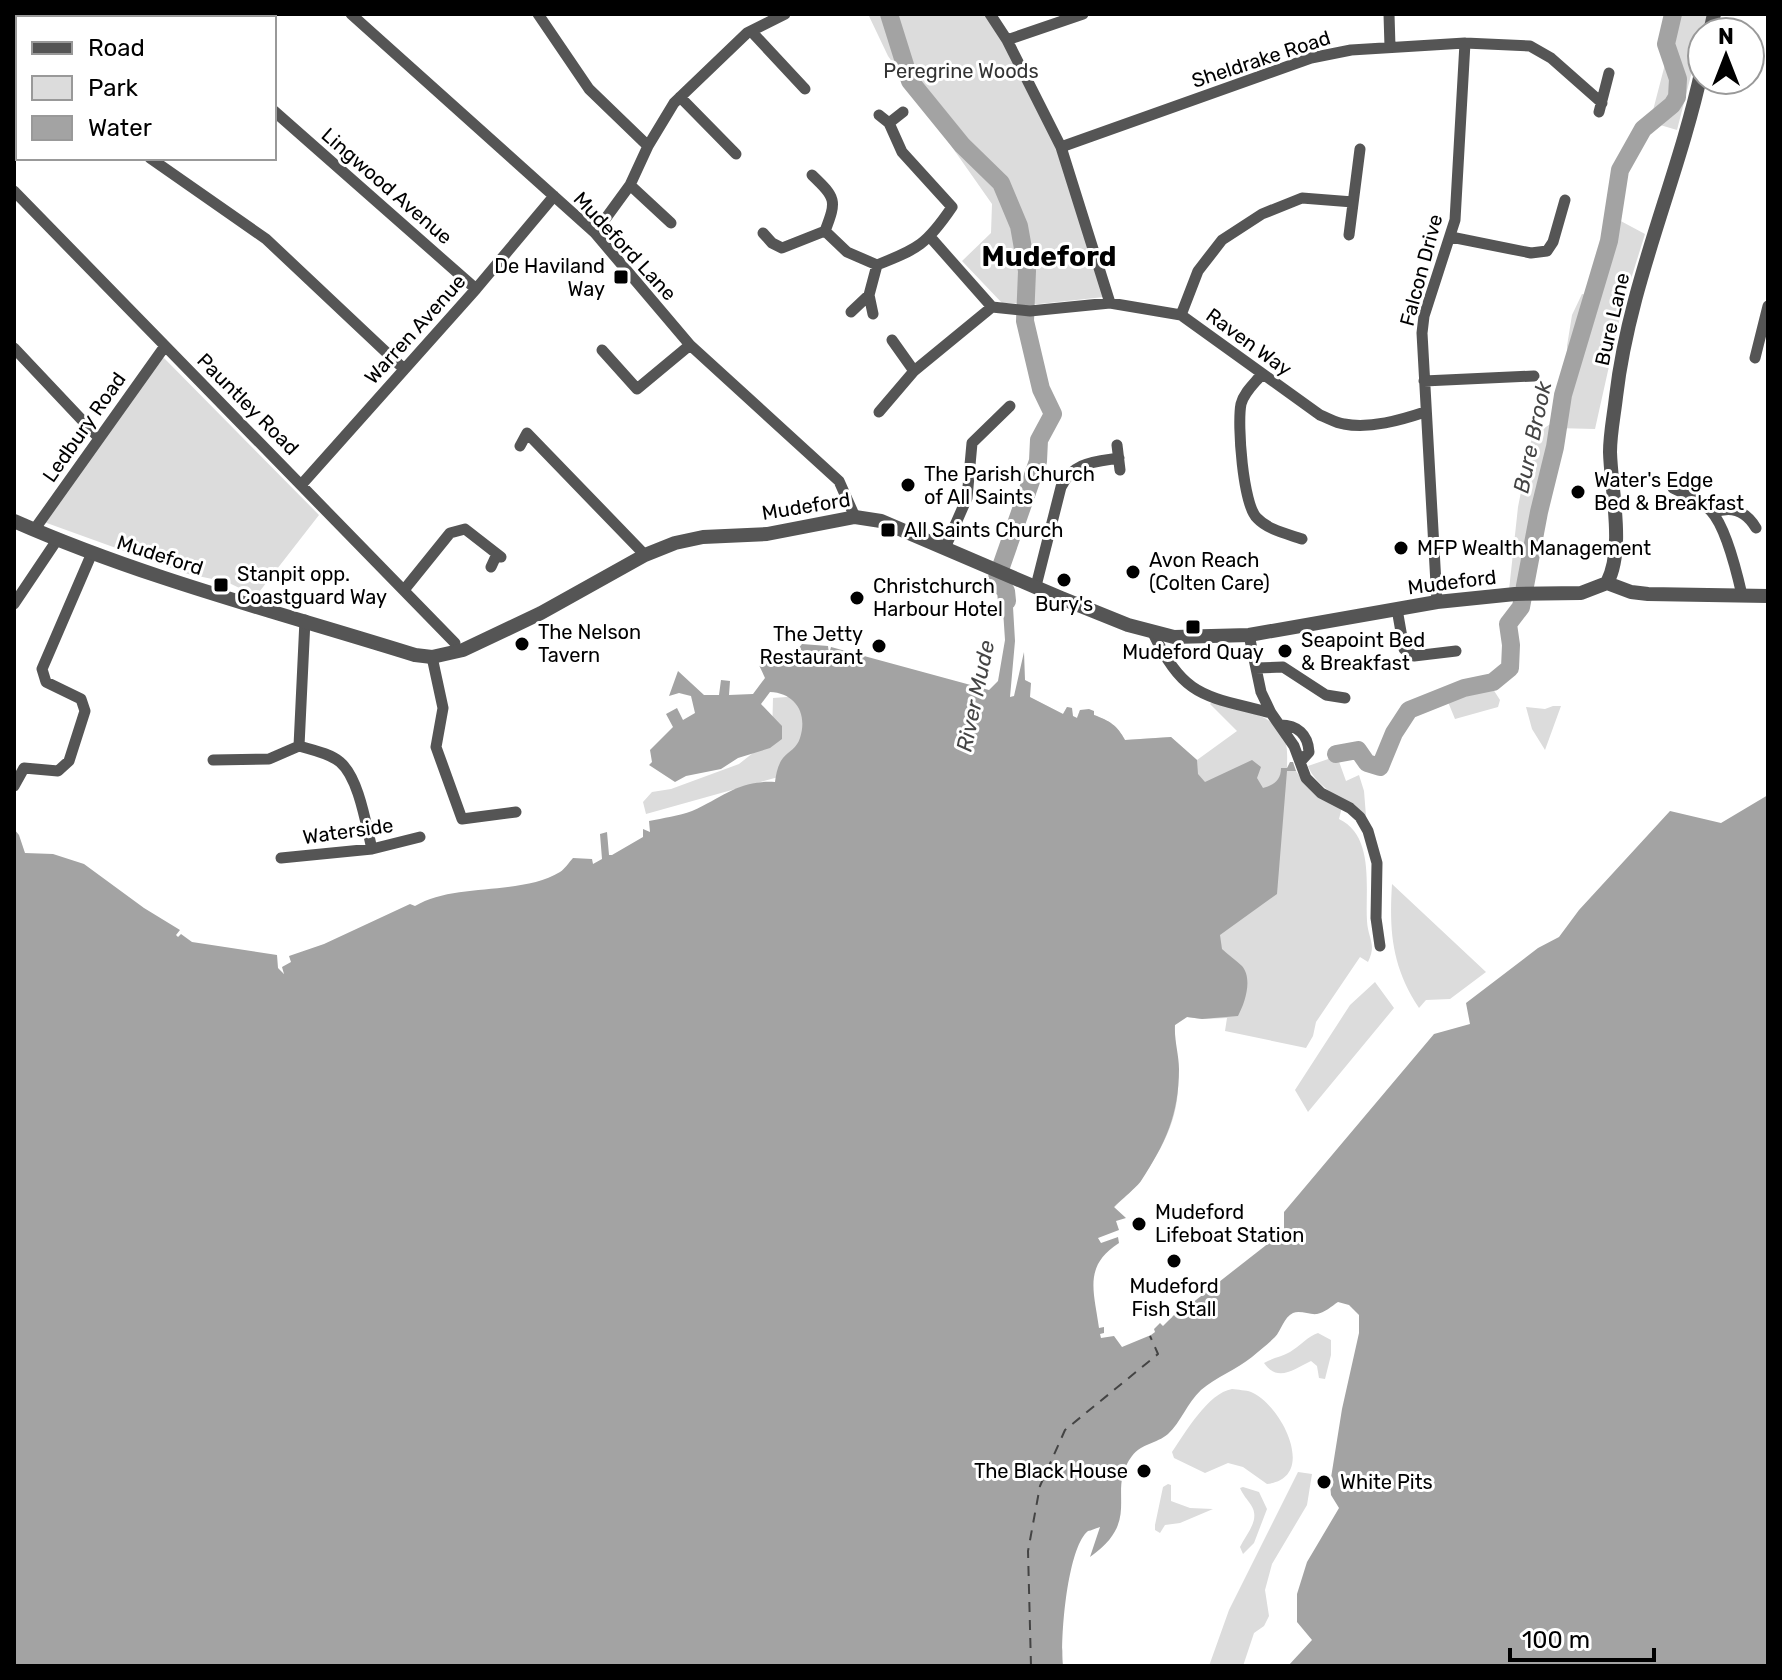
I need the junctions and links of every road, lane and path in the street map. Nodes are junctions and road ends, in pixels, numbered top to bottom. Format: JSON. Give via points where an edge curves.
{"nodes":[{"id":1,"x":351,"y":14,"type":"edge"},
{"id":2,"x":538,"y":14,"type":"edge"},
{"id":3,"x":785,"y":14,"type":"edge"},
{"id":4,"x":990,"y":14,"type":"edge"},
{"id":5,"x":1083,"y":14,"type":"edge"},
{"id":6,"x":1389,"y":14,"type":"edge"},
{"id":7,"x":751,"y":31,"type":"junction"},
{"id":8,"x":1007,"y":40,"type":"junction"},
{"id":9,"x":1465,"y":43,"type":"junction"},
{"id":10,"x":1390,"y":47,"type":"junction"},
{"id":11,"x":1609,"y":73,"type":"dead end"},
{"id":12,"x":805,"y":89,"type":"dead end"},
{"id":13,"x":1695,"y":96,"type":"edge"},
{"id":14,"x":680,"y":97,"type":"junction"},
{"id":15,"x":903,"y":112,"type":"dead end"},
{"id":16,"x":276,"y":113,"type":"edge"},
{"id":17,"x":648,"y":146,"type":"junction"},
{"id":18,"x":1061,"y":147,"type":"junction"},
{"id":19,"x":1360,"y":149,"type":"dead end"},
{"id":20,"x":736,"y":154,"type":"dead end"},
{"id":21,"x":153,"y":160,"type":"edge"},
{"id":22,"x":812,"y":175,"type":"dead end"},
{"id":23,"x":630,"y":185,"type":"junction"},
{"id":24,"x":14,"y":191,"type":"edge"},
{"id":25,"x":554,"y":196,"type":"junction"},
{"id":26,"x":1565,"y":200,"type":"dead end"},
{"id":27,"x":1353,"y":202,"type":"junction"},
{"id":28,"x":671,"y":223,"type":"dead end"},
{"id":29,"x":825,"y":231,"type":"junction"},
{"id":30,"x":595,"y":233,"type":"junction"},
{"id":31,"x":763,"y":233,"type":"dead end"},
{"id":32,"x":1349,"y":235,"type":"dead end"},
{"id":33,"x":1451,"y":237,"type":"junction"},
{"id":34,"x":931,"y":238,"type":"junction"},
{"id":35,"x":877,"y":265,"type":"junction"},
{"id":36,"x":476,"y":289,"type":"junction"},
{"id":37,"x":869,"y":295,"type":"junction"},
{"id":38,"x":1110,"y":303,"type":"junction"},
{"id":39,"x":992,"y":307,"type":"junction"},
{"id":40,"x":851,"y":312,"type":"dead end"},
{"id":41,"x":873,"y":314,"type":"dead end"},
{"id":42,"x":1767,"y":314,"type":"edge"},
{"id":43,"x":1181,"y":315,"type":"junction"},
{"id":44,"x":892,"y":340,"type":"dead end"},
{"id":45,"x":690,"y":345,"type":"junction"},
{"id":46,"x":165,"y":346,"type":"junction"},
{"id":47,"x":14,"y":348,"type":"edge"},
{"id":48,"x":602,"y":350,"type":"dead end"},
{"id":49,"x":1755,"y":358,"type":"dead end"},
{"id":50,"x":404,"y":369,"type":"junction"},
{"id":51,"x":914,"y":371,"type":"junction"},
{"id":52,"x":1262,"y":374,"type":"junction"},
{"id":53,"x":1534,"y":376,"type":"dead end"},
{"id":54,"x":1424,"y":381,"type":"junction"},
{"id":55,"x":1010,"y":406,"type":"dead end"},
{"id":56,"x":879,"y":412,"type":"dead end"},
{"id":57,"x":1425,"y":412,"type":"junction"},
{"id":58,"x":98,"y":437,"type":"junction"},
{"id":59,"x":1117,"y":445,"type":"dead end"},
{"id":60,"x":520,"y":446,"type":"dead end"},
{"id":61,"x":302,"y":484,"type":"junction"},
{"id":62,"x":1673,"y":488,"type":"dead end"},
{"id":63,"x":1713,"y":513,"type":"junction"},
{"id":64,"x":855,"y":517,"type":"junction"},
{"id":65,"x":14,"y":521,"type":"edge"},
{"id":66,"x":1756,"y":528,"type":"dead end"},
{"id":67,"x":34,"y":530,"type":"junction"},
{"id":68,"x":1302,"y":539,"type":"dead end"},
{"id":69,"x":57,"y":540,"type":"junction"},
{"id":70,"x":945,"y":548,"type":"junction"},
{"id":71,"x":92,"y":553,"type":"junction"},
{"id":72,"x":645,"y":555,"type":"junction"},
{"id":73,"x":491,"y":567,"type":"dead end"},
{"id":74,"x":1607,"y":583,"type":"junction"},
{"id":75,"x":1036,"y":586,"type":"junction"},
{"id":76,"x":404,"y":590,"type":"junction"},
{"id":77,"x":1742,"y":595,"type":"junction"},
{"id":78,"x":1768,"y":596,"type":"edge"},
{"id":79,"x":1437,"y":602,"type":"junction"},
{"id":80,"x":14,"y":604,"type":"edge"},
{"id":81,"x":1397,"y":609,"type":"junction"},
{"id":82,"x":305,"y":620,"type":"junction"},
{"id":83,"x":1152,"y":631,"type":"junction"},
{"id":84,"x":1249,"y":635,"type":"junction"},
{"id":85,"x":455,"y":643,"type":"dead end"},
{"id":86,"x":1456,"y":651,"type":"dead end"},
{"id":87,"x":432,"y":657,"type":"junction"},
{"id":88,"x":1256,"y":668,"type":"junction"},
{"id":89,"x":1345,"y":698,"type":"dead end"},
{"id":90,"x":1271,"y":713,"type":"junction"},
{"id":91,"x":299,"y":746,"type":"junction"},
{"id":92,"x":213,"y":760,"type":"dead end"},
{"id":93,"x":14,"y":786,"type":"edge"},
{"id":94,"x":516,"y":812,"type":"dead end"},
{"id":95,"x":420,"y":837,"type":"dead end"},
{"id":96,"x":372,"y":849,"type":"junction"},
{"id":97,"x":281,"y":858,"type":"dead end"},
{"id":98,"x":1380,"y":946,"type":"dead end"}],
"edges":[{"from":1,"to":25,"type":"street","name":"Mudeford Lane"},
{"from":2,"to":17,"type":"street","via":[[589,89]]},
{"from":3,"to":7,"type":"street"},
{"from":4,"to":8,"type":"street"},
{"from":5,"to":8,"type":"street"},
{"from":6,"to":10,"type":"street"},
{"from":7,"to":12,"type":"street"},
{"from":7,"to":14,"type":"street"},
{"from":8,"to":18,"type":"street"},
{"from":9,"to":10,"type":"street","name":"Sheldrake Road"},
{"from":9,"to":11,"type":"street","name":"Sheldrake Road","via":[[1530,46],[1551,58],[1601,108]]},
{"from":9,"to":33,"type":"street","name":"Falcon Drive"},
{"from":10,"to":18,"type":"street","name":"Sheldrake Road","via":[[1311,58]]},
{"from":13,"to":74,"type":"street","name":"Bure Lane","via":[[1631,309],[1610,449],[1616,563]]},
{"from":14,"to":17,"type":"street"},
{"from":14,"to":20,"type":"street"},
{"from":15,"to":34,"type":"street","via":[[884,119],[902,152],[952,207]]},
{"from":16,"to":36,"type":"street","name":"Lingwood Avenue"},
{"from":17,"to":23,"type":"street"},
{"from":18,"to":38,"type":"street"},
{"from":19,"to":27,"type":"street"},
{"from":21,"to":50,"type":"street","via":[[266,239]]},
{"from":22,"to":29,"type":"street","via":[[835,206]]},
{"from":23,"to":28,"type":"street"},
{"from":23,"to":30,"type":"street"},
{"from":24,"to":46,"type":"street","name":"Pauntley Road"},
{"from":25,"to":30,"type":"street","name":"Mudeford Lane"},
{"from":25,"to":36,"type":"street","name":"Warren Avenue"},
{"from":26,"to":33,"type":"street","via":[[1547,251]]},
{"from":27,"to":32,"type":"street"},
{"from":27,"to":43,"type":"street","via":[[1302,198],[1262,214],[1222,240],[1198,271]]},
{"from":29,"to":31,"type":"street","via":[[782,248]]},
{"from":29,"to":35,"type":"street","via":[[847,252]]},
{"from":30,"to":45,"type":"street","name":"Mudeford Lane"},
{"from":33,"to":54,"type":"street","name":"Falcon Drive","via":[[1424,316]]},
{"from":34,"to":35,"type":"street"},
{"from":34,"to":39,"type":"street"},
{"from":35,"to":37,"type":"street"},
{"from":36,"to":50,"type":"street","name":"Warren Avenue"},
{"from":37,"to":40,"type":"street"},
{"from":37,"to":41,"type":"street"},
{"from":38,"to":39,"type":"street","name":"Raven Way","via":[[1024,311]]},
{"from":38,"to":43,"type":"street","name":"Raven Way"},
{"from":39,"to":51,"type":"street"},
{"from":42,"to":49,"type":"street"},
{"from":43,"to":52,"type":"street","name":"Raven Way"},
{"from":44,"to":51,"type":"street"},
{"from":45,"to":48,"type":"street","via":[[637,389]]},
{"from":45,"to":64,"type":"street","name":"Mudeford Lane","via":[[827,468],[845,491]]},
{"from":46,"to":58,"type":"street","name":"Ledbury Road"},
{"from":46,"to":61,"type":"street","name":"Pauntley Road"},
{"from":47,"to":58,"type":"street"},
{"from":50,"to":61,"type":"street","name":"Warren Avenue"},
{"from":51,"to":56,"type":"street"},
{"from":52,"to":57,"type":"street","name":"Raven Way","via":[[1320,415],[1344,424],[1401,420]]},
{"from":52,"to":68,"type":"street","via":[[1242,400],[1246,496],[1258,520]]},
{"from":53,"to":54,"type":"street"},
{"from":54,"to":57,"type":"street","name":"Falcon Drive"},
{"from":55,"to":70,"type":"street","via":[[972,443],[967,498]]},
{"from":57,"to":79,"type":"street","name":"Falcon Drive"},
{"from":58,"to":67,"type":"street","name":"Ledbury Road"},
{"from":59,"to":75,"type":"street","via":[[1119,464],[1088,463],[1068,473]]},
{"from":60,"to":72,"type":"street","via":[[527,433]]},
{"from":61,"to":76,"type":"street","name":"Pauntley Road"},
{"from":62,"to":63,"type":"street"},
{"from":63,"to":66,"type":"street","via":[[1737,510]]},
{"from":63,"to":77,"type":"street"},
{"from":64,"to":70,"type":"street","name":"Mudeford","via":[[881,521]]},
{"from":64,"to":72,"type":"street","name":"Mudeford","via":[[767,534],[703,537]]},
{"from":65,"to":67,"type":"street","name":"Mudeford"},
{"from":67,"to":69,"type":"street","name":"Mudeford"},
{"from":69,"to":71,"type":"street","name":"Mudeford"},
{"from":69,"to":80,"type":"street"},
{"from":70,"to":75,"type":"street","name":"Mudeford"},
{"from":71,"to":82,"type":"street","name":"Mudeford"},
{"from":71,"to":93,"type":"street","via":[[42,669],[46,682],[81,699],[85,711],[69,761],[58,771],[24,768]]},
{"from":72,"to":87,"type":"street","name":"Mudeford","via":[[498,634]]},
{"from":73,"to":76,"type":"street","via":[[499,556],[465,529],[450,533]]},
{"from":74,"to":77,"type":"street","via":[[1648,594]]},
{"from":74,"to":79,"type":"street","name":"Mudeford","via":[[1581,593]]},
{"from":75,"to":83,"type":"street","name":"Mudeford"},
{"from":76,"to":85,"type":"street","name":"Pauntley Road"},
{"from":77,"to":78,"type":"street"},
{"from":79,"to":81,"type":"street","name":"Mudeford"},
{"from":81,"to":84,"type":"street","name":"Mudeford"},
{"from":81,"to":86,"type":"street","via":[[1408,654]]},
{"from":82,"to":87,"type":"street","name":"Mudeford"},
{"from":82,"to":91,"type":"street"},
{"from":83,"to":84,"type":"street","name":"Mudeford","via":[[1174,637]]},
{"from":83,"to":90,"type":"street","via":[[1171,669],[1185,683],[1207,697]]},
{"from":84,"to":88,"type":"street"},
{"from":87,"to":94,"type":"street","via":[[443,708],[436,747],[462,819]]},
{"from":88,"to":89,"type":"street","via":[[1283,667],[1326,695]]},
{"from":88,"to":90,"type":"street"},
{"from":90,"to":98,"type":"street","via":[[1306,778],[1350,808],[1368,831],[1377,863]]},
{"from":91,"to":92,"type":"street","via":[[269,759]]},
{"from":91,"to":96,"type":"street","via":[[333,757],[345,767]]},
{"from":95,"to":96,"type":"street","name":"Waterside"},
{"from":96,"to":97,"type":"street","name":"Waterside"}]}
